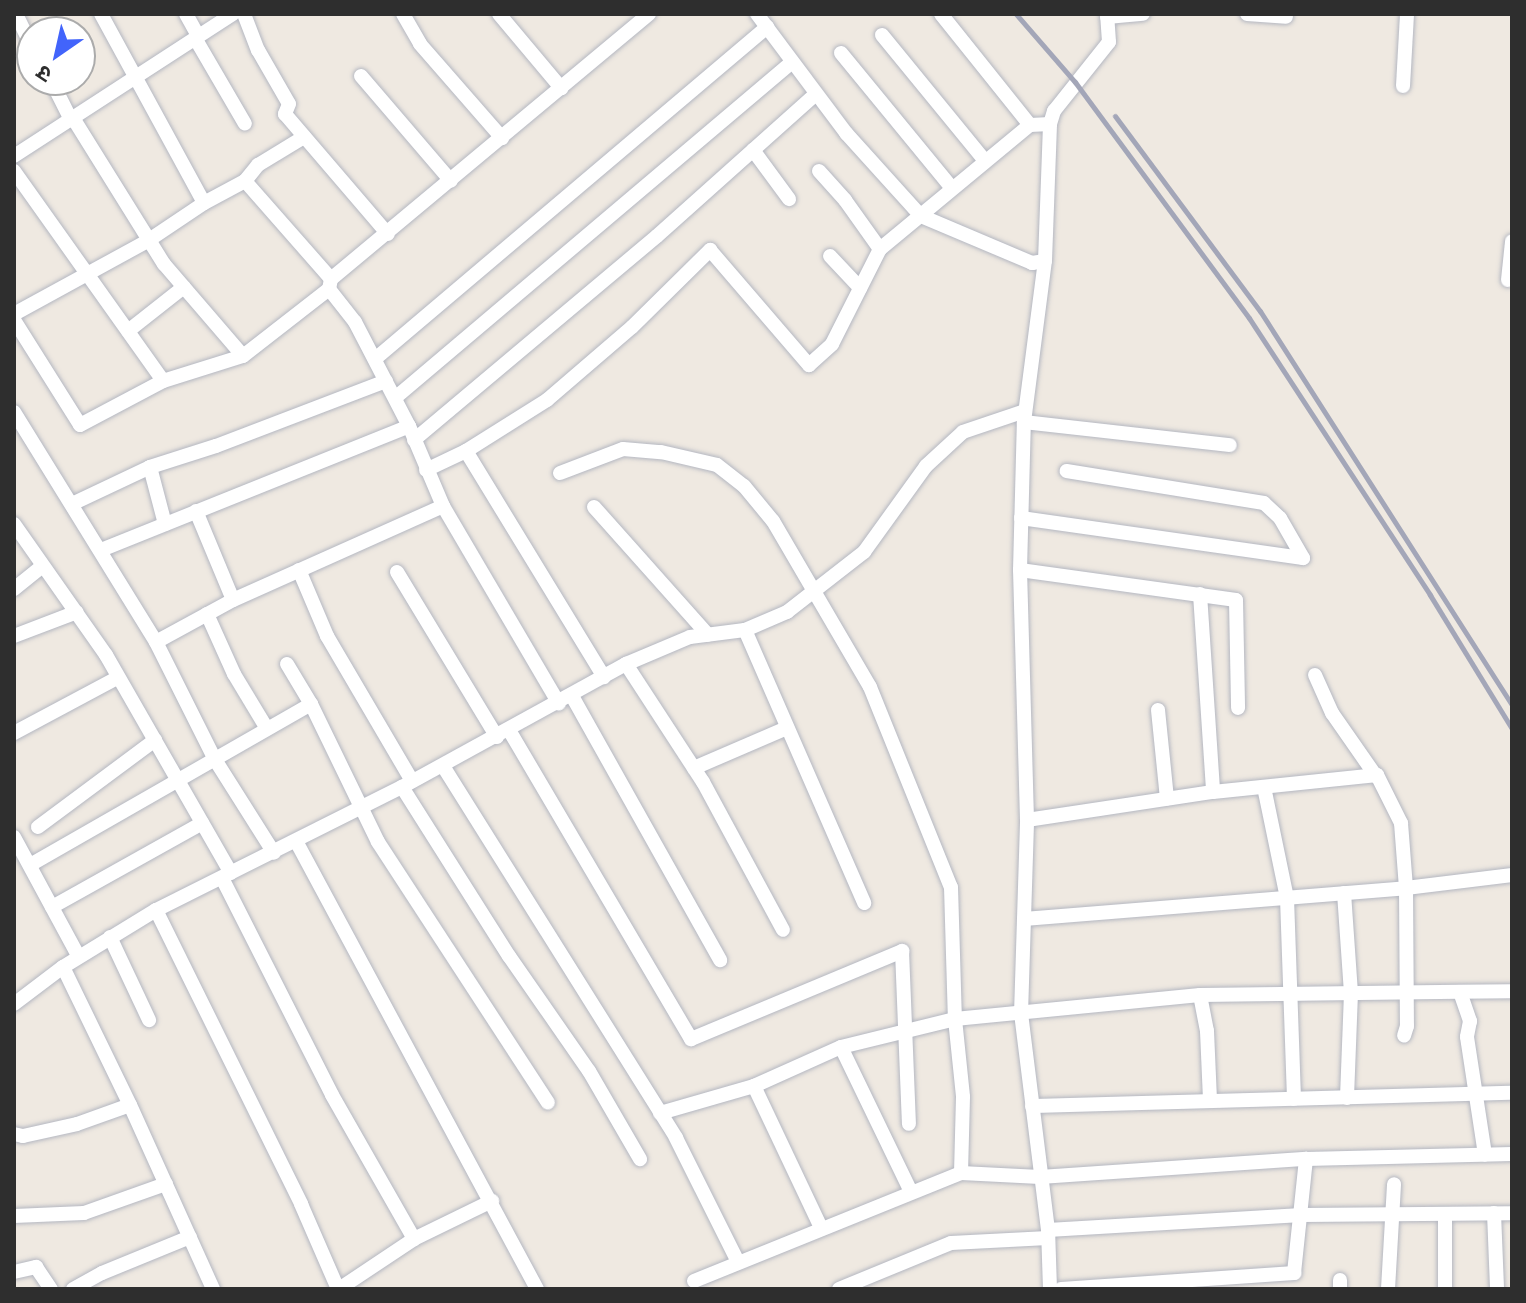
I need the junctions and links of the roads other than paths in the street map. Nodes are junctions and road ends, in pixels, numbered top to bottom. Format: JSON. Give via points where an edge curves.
{"nodes":[{"id":1,"x":101,"y":14,"type":"edge"},
{"id":2,"x":186,"y":14,"type":"edge"},
{"id":3,"x":233,"y":14,"type":"edge"},
{"id":4,"x":244,"y":14,"type":"edge"},
{"id":5,"x":403,"y":14,"type":"edge"},
{"id":6,"x":499,"y":14,"type":"edge"},
{"id":7,"x":649,"y":14,"type":"edge"},
{"id":8,"x":757,"y":14,"type":"edge"},
{"id":9,"x":941,"y":14,"type":"edge"},
{"id":10,"x":1143,"y":14,"type":"edge"},
{"id":11,"x":1247,"y":14,"type":"edge"},
{"id":12,"x":1407,"y":14,"type":"edge"},
{"id":13,"x":1107,"y":15,"type":"edge"},
{"id":14,"x":1286,"y":17,"type":"dead end"},
{"id":15,"x":767,"y":27,"type":"junction"},
{"id":16,"x":882,"y":35,"type":"dead end"},
{"id":17,"x":197,"y":37,"type":"junction"},
{"id":18,"x":841,"y":53,"type":"dead end"},
{"id":19,"x":792,"y":62,"type":"junction"},
{"id":20,"x":134,"y":76,"type":"junction"},
{"id":21,"x":361,"y":76,"type":"dead end"},
{"id":22,"x":1403,"y":86,"type":"dead end"},
{"id":23,"x":561,"y":88,"type":"junction"},
{"id":24,"x":816,"y":94,"type":"junction"},
{"id":25,"x":60,"y":96,"type":"edge"},
{"id":26,"x":72,"y":119,"type":"junction"},
{"id":27,"x":245,"y":124,"type":"dead end"},
{"id":28,"x":1050,"y":124,"type":"junction"},
{"id":29,"x":1030,"y":125,"type":"junction"},
{"id":30,"x":304,"y":137,"type":"junction"},
{"id":31,"x":502,"y":138,"type":"junction"},
{"id":32,"x":753,"y":150,"type":"junction"},
{"id":33,"x":14,"y":156,"type":"edge"},
{"id":34,"x":985,"y":161,"type":"junction"},
{"id":35,"x":14,"y":171,"type":"edge"},
{"id":36,"x":819,"y":171,"type":"dead end"},
{"id":37,"x":245,"y":181,"type":"junction"},
{"id":38,"x":451,"y":181,"type":"junction"},
{"id":39,"x":952,"y":188,"type":"junction"},
{"id":40,"x":789,"y":199,"type":"dead end"},
{"id":41,"x":204,"y":203,"type":"junction"},
{"id":42,"x":921,"y":216,"type":"junction"},
{"id":43,"x":388,"y":234,"type":"junction"},
{"id":44,"x":149,"y":240,"type":"junction"},
{"id":45,"x":1512,"y":241,"type":"edge"},
{"id":46,"x":880,"y":249,"type":"junction"},
{"id":47,"x":830,"y":256,"type":"dead end"},
{"id":48,"x":1045,"y":261,"type":"junction"},
{"id":49,"x":88,"y":274,"type":"junction"},
{"id":50,"x":1508,"y":280,"type":"dead end"},
{"id":51,"x":330,"y":284,"type":"junction"},
{"id":52,"x":184,"y":287,"type":"junction"},
{"id":53,"x":860,"y":288,"type":"junction"},
{"id":54,"x":14,"y":317,"type":"edge"},
{"id":55,"x":128,"y":331,"type":"junction"},
{"id":56,"x":243,"y":356,"type":"junction"},
{"id":57,"x":375,"y":359,"type":"junction"},
{"id":58,"x":163,"y":381,"type":"junction"},
{"id":59,"x":386,"y":381,"type":"junction"},
{"id":60,"x":395,"y":398,"type":"junction"},
{"id":61,"x":14,"y":412,"type":"edge"},
{"id":62,"x":1025,"y":416,"type":"junction"},
{"id":63,"x":411,"y":433,"type":"junction"},
{"id":64,"x":1230,"y":445,"type":"dead end"},
{"id":65,"x":466,"y":451,"type":"junction"},
{"id":66,"x":150,"y":467,"type":"junction"},
{"id":67,"x":426,"y":470,"type":"junction"},
{"id":68,"x":1067,"y":471,"type":"dead end"},
{"id":69,"x":560,"y":473,"type":"dead end"},
{"id":70,"x":74,"y":503,"type":"junction"},
{"id":71,"x":443,"y":506,"type":"junction"},
{"id":72,"x":594,"y":507,"type":"dead end"},
{"id":73,"x":196,"y":511,"type":"junction"},
{"id":74,"x":1021,"y":518,"type":"junction"},
{"id":75,"x":165,"y":524,"type":"junction"},
{"id":76,"x":16,"y":531,"type":"edge"},
{"id":77,"x":101,"y":550,"type":"junction"},
{"id":78,"x":41,"y":567,"type":"junction"},
{"id":79,"x":299,"y":570,"type":"junction"},
{"id":80,"x":1020,"y":570,"type":"junction"},
{"id":81,"x":397,"y":572,"type":"dead end"},
{"id":82,"x":14,"y":589,"type":"edge"},
{"id":83,"x":814,"y":590,"type":"junction"},
{"id":84,"x":1200,"y":594,"type":"junction"},
{"id":85,"x":233,"y":600,"type":"junction"},
{"id":86,"x":77,"y":612,"type":"junction"},
{"id":87,"x":207,"y":614,"type":"junction"},
{"id":88,"x":745,"y":630,"type":"junction"},
{"id":89,"x":708,"y":635,"type":"junction"},
{"id":90,"x":14,"y":636,"type":"edge"},
{"id":91,"x":156,"y":642,"type":"junction"},
{"id":92,"x":287,"y":664,"type":"dead end"},
{"id":93,"x":626,"y":664,"type":"junction"},
{"id":94,"x":1315,"y":675,"type":"dead end"},
{"id":95,"x":604,"y":677,"type":"junction"},
{"id":96,"x":117,"y":678,"type":"junction"},
{"id":97,"x":566,"y":700,"type":"junction"},
{"id":98,"x":311,"y":704,"type":"junction"},
{"id":99,"x":1238,"y":708,"type":"dead end"},
{"id":100,"x":1158,"y":710,"type":"dead end"},
{"id":101,"x":266,"y":727,"type":"junction"},
{"id":102,"x":787,"y":728,"type":"junction"},
{"id":103,"x":14,"y":733,"type":"edge"},
{"id":104,"x":503,"y":734,"type":"junction"},
{"id":105,"x":155,"y":740,"type":"junction"},
{"id":106,"x":214,"y":758,"type":"junction"},
{"id":107,"x":443,"y":766,"type":"junction"},
{"id":108,"x":694,"y":768,"type":"junction"},
{"id":109,"x":1376,"y":776,"type":"junction"},
{"id":110,"x":179,"y":780,"type":"junction"},
{"id":111,"x":407,"y":784,"type":"junction"},
{"id":112,"x":1264,"y":787,"type":"junction"},
{"id":113,"x":1213,"y":792,"type":"junction"},
{"id":114,"x":1167,"y":799,"type":"junction"},
{"id":115,"x":363,"y":808,"type":"junction"},
{"id":116,"x":1027,"y":820,"type":"junction"},
{"id":117,"x":202,"y":823,"type":"junction"},
{"id":118,"x":38,"y":827,"type":"dead end"},
{"id":119,"x":14,"y":837,"type":"edge"},
{"id":120,"x":296,"y":841,"type":"junction"},
{"id":121,"x":274,"y":853,"type":"junction"},
{"id":122,"x":30,"y":865,"type":"junction"},
{"id":123,"x":1512,"y":875,"type":"edge"},
{"id":124,"x":226,"y":876,"type":"junction"},
{"id":125,"x":1406,"y":888,"type":"junction"},
{"id":126,"x":1344,"y":893,"type":"junction"},
{"id":127,"x":1287,"y":898,"type":"junction"},
{"id":128,"x":864,"y":903,"type":"dead end"},
{"id":129,"x":52,"y":907,"type":"junction"},
{"id":130,"x":156,"y":910,"type":"junction"},
{"id":131,"x":1024,"y":919,"type":"junction"},
{"id":132,"x":783,"y":930,"type":"dead end"},
{"id":133,"x":110,"y":937,"type":"junction"},
{"id":134,"x":79,"y":957,"type":"junction"},
{"id":135,"x":720,"y":960,"type":"dead end"},
{"id":136,"x":63,"y":967,"type":"junction"},
{"id":137,"x":1512,"y":991,"type":"edge"},
{"id":138,"x":1406,"y":992,"type":"junction"},
{"id":139,"x":1460,"y":992,"type":"junction"},
{"id":140,"x":1351,"y":993,"type":"junction"},
{"id":141,"x":1291,"y":994,"type":"junction"},
{"id":142,"x":1200,"y":995,"type":"junction"},
{"id":143,"x":14,"y":1004,"type":"edge"},
{"id":144,"x":1021,"y":1014,"type":"junction"},
{"id":145,"x":955,"y":1019,"type":"junction"},
{"id":146,"x":149,"y":1020,"type":"dead end"},
{"id":147,"x":903,"y":1030,"type":"junction"},
{"id":148,"x":1404,"y":1036,"type":"dead end"},
{"id":149,"x":841,"y":1047,"type":"junction"},
{"id":150,"x":754,"y":1086,"type":"junction"},
{"id":151,"x":1512,"y":1093,"type":"edge"},
{"id":152,"x":1476,"y":1094,"type":"junction"},
{"id":153,"x":1347,"y":1098,"type":"junction"},
{"id":154,"x":1294,"y":1099,"type":"junction"},
{"id":155,"x":1210,"y":1101,"type":"junction"},
{"id":156,"x":548,"y":1103,"type":"dead end"},
{"id":157,"x":130,"y":1105,"type":"junction"},
{"id":158,"x":1032,"y":1106,"type":"junction"},
{"id":159,"x":660,"y":1113,"type":"junction"},
{"id":160,"x":909,"y":1124,"type":"dead end"},
{"id":161,"x":14,"y":1134,"type":"edge"},
{"id":162,"x":1512,"y":1154,"type":"edge"},
{"id":163,"x":1485,"y":1155,"type":"junction"},
{"id":164,"x":640,"y":1159,"type":"dead end"},
{"id":165,"x":1306,"y":1159,"type":"junction"},
{"id":166,"x":961,"y":1173,"type":"junction"},
{"id":167,"x":1040,"y":1177,"type":"junction"},
{"id":168,"x":166,"y":1184,"type":"junction"},
{"id":169,"x":1394,"y":1184,"type":"dead end"},
{"id":170,"x":911,"y":1192,"type":"junction"},
{"id":171,"x":492,"y":1201,"type":"junction"},
{"id":172,"x":1494,"y":1213,"type":"junction"},
{"id":173,"x":1512,"y":1213,"type":"edge"},
{"id":174,"x":1392,"y":1214,"type":"junction"},
{"id":175,"x":1302,"y":1215,"type":"junction"},
{"id":176,"x":1445,"y":1215,"type":"junction"},
{"id":177,"x":14,"y":1216,"type":"edge"},
{"id":178,"x":821,"y":1228,"type":"junction"},
{"id":179,"x":1048,"y":1234,"type":"junction"},
{"id":180,"x":190,"y":1237,"type":"junction"},
{"id":181,"x":414,"y":1239,"type":"junction"},
{"id":182,"x":738,"y":1262,"type":"junction"},
{"id":183,"x":14,"y":1272,"type":"edge"},
{"id":184,"x":1294,"y":1273,"type":"junction"},
{"id":185,"x":694,"y":1281,"type":"dead end"},
{"id":186,"x":51,"y":1289,"type":"edge"},
{"id":187,"x":73,"y":1289,"type":"edge"},
{"id":188,"x":213,"y":1289,"type":"edge"},
{"id":189,"x":339,"y":1289,"type":"edge"},
{"id":190,"x":537,"y":1289,"type":"edge"},
{"id":191,"x":839,"y":1289,"type":"edge"},
{"id":192,"x":1050,"y":1289,"type":"edge"},
{"id":193,"x":1061,"y":1289,"type":"edge"},
{"id":194,"x":1294,"y":1289,"type":"edge"},
{"id":195,"x":1388,"y":1289,"type":"edge"},
{"id":196,"x":1445,"y":1289,"type":"edge"},
{"id":197,"x":1497,"y":1289,"type":"edge"}],
"edges":[{"from":1,"to":20,"type":"street"},
{"from":2,"to":17,"type":"street"},
{"from":3,"to":17,"type":"street"},
{"from":4,"to":30,"type":"street","via":[[289,104],[285,114]]},
{"from":5,"to":31,"type":"street","via":[[420,44]]},
{"from":6,"to":23,"type":"street"},
{"from":7,"to":23,"type":"street"},
{"from":8,"to":15,"type":"street"},
{"from":9,"to":29,"type":"street"},
{"from":10,"to":13,"type":"street"},
{"from":11,"to":14,"type":"street"},
{"from":12,"to":22,"type":"street"},
{"from":13,"to":28,"type":"street","via":[[1109,42],[1054,111]]},
{"from":15,"to":19,"type":"street"},
{"from":15,"to":57,"type":"street"},
{"from":16,"to":34,"type":"street"},
{"from":17,"to":20,"type":"street"},
{"from":17,"to":27,"type":"street"},
{"from":18,"to":39,"type":"street"},
{"from":19,"to":24,"type":"street"},
{"from":19,"to":60,"type":"street"},
{"from":20,"to":26,"type":"street"},
{"from":20,"to":41,"type":"street"},
{"from":21,"to":38,"type":"street"},
{"from":23,"to":31,"type":"street"},
{"from":24,"to":32,"type":"street"},
{"from":24,"to":42,"type":"street"},
{"from":25,"to":26,"type":"street"},
{"from":26,"to":33,"type":"street"},
{"from":26,"to":44,"type":"street"},
{"from":28,"to":29,"type":"street"},
{"from":28,"to":48,"type":"street"},
{"from":29,"to":34,"type":"street"},
{"from":30,"to":37,"type":"street","via":[[258,165]]},
{"from":30,"to":43,"type":"street"},
{"from":31,"to":38,"type":"street"},
{"from":32,"to":40,"type":"street"},
{"from":32,"to":63,"type":"street"},
{"from":34,"to":39,"type":"street"},
{"from":35,"to":49,"type":"street"},
{"from":36,"to":46,"type":"street"},
{"from":37,"to":41,"type":"street"},
{"from":37,"to":51,"type":"street"},
{"from":38,"to":43,"type":"street"},
{"from":39,"to":42,"type":"street"},
{"from":41,"to":44,"type":"street"},
{"from":42,"to":46,"type":"street"},
{"from":42,"to":48,"type":"street","via":[[1032,263]]},
{"from":43,"to":51,"type":"street"},
{"from":44,"to":49,"type":"street"},
{"from":44,"to":52,"type":"street"},
{"from":45,"to":50,"type":"street"},
{"from":46,"to":53,"type":"street"},
{"from":47,"to":53,"type":"street"},
{"from":48,"to":62,"type":"street"},
{"from":49,"to":54,"type":"street"},
{"from":49,"to":55,"type":"street"},
{"from":51,"to":56,"type":"street"},
{"from":51,"to":57,"type":"street"},
{"from":52,"to":55,"type":"street"},
{"from":52,"to":56,"type":"street"},
{"from":53,"to":65,"type":"street","via":[[832,344],[809,365],[710,250],[547,400]]},
{"from":54,"to":58,"type":"street","via":[[80,425]]},
{"from":55,"to":58,"type":"street"},
{"from":56,"to":58,"type":"street"},
{"from":57,"to":59,"type":"street"},
{"from":59,"to":60,"type":"street"},
{"from":59,"to":66,"type":"street"},
{"from":60,"to":63,"type":"street"},
{"from":61,"to":70,"type":"street"},
{"from":62,"to":64,"type":"street"},
{"from":62,"to":74,"type":"street"},
{"from":62,"to":83,"type":"street","via":[[963,432],[926,466],[864,552]]},
{"from":63,"to":67,"type":"street"},
{"from":63,"to":73,"type":"street"},
{"from":65,"to":67,"type":"street"},
{"from":65,"to":95,"type":"street"},
{"from":66,"to":70,"type":"street"},
{"from":66,"to":75,"type":"street"},
{"from":67,"to":71,"type":"street"},
{"from":68,"to":74,"type":"street","via":[[1264,503],[1280,518],[1303,558]]},
{"from":69,"to":83,"type":"street","via":[[623,449],[717,465],[744,486],[773,521]]},
{"from":70,"to":77,"type":"street"},
{"from":71,"to":79,"type":"street"},
{"from":71,"to":97,"type":"street"},
{"from":72,"to":89,"type":"street"},
{"from":73,"to":75,"type":"street"},
{"from":73,"to":85,"type":"street"},
{"from":74,"to":80,"type":"street"},
{"from":75,"to":77,"type":"street"},
{"from":76,"to":78,"type":"street"},
{"from":77,"to":91,"type":"street"},
{"from":78,"to":82,"type":"street"},
{"from":78,"to":86,"type":"street"},
{"from":79,"to":85,"type":"street"},
{"from":79,"to":111,"type":"street","via":[[327,636]]},
{"from":80,"to":84,"type":"street"},
{"from":80,"to":116,"type":"street"},
{"from":81,"to":104,"type":"street"},
{"from":83,"to":88,"type":"street","via":[[787,612]]},
{"from":83,"to":145,"type":"street","via":[[870,687],[951,887]]},
{"from":84,"to":99,"type":"street","via":[[1236,600]]},
{"from":84,"to":113,"type":"street"},
{"from":85,"to":87,"type":"street"},
{"from":86,"to":90,"type":"street"},
{"from":86,"to":96,"type":"street"},
{"from":87,"to":91,"type":"street"},
{"from":87,"to":101,"type":"street"},
{"from":88,"to":89,"type":"street"},
{"from":88,"to":102,"type":"street"},
{"from":89,"to":93,"type":"street","via":[[690,637]]},
{"from":91,"to":106,"type":"street"},
{"from":92,"to":98,"type":"street"},
{"from":93,"to":95,"type":"street"},
{"from":93,"to":108,"type":"street"},
{"from":94,"to":109,"type":"street","via":[[1332,713]]},
{"from":95,"to":97,"type":"street"},
{"from":96,"to":103,"type":"street"},
{"from":96,"to":105,"type":"street"},
{"from":97,"to":104,"type":"street"},
{"from":97,"to":135,"type":"street"},
{"from":98,"to":101,"type":"street"},
{"from":98,"to":115,"type":"street"},
{"from":100,"to":114,"type":"street"},
{"from":101,"to":106,"type":"street"},
{"from":102,"to":108,"type":"street"},
{"from":102,"to":128,"type":"street"},
{"from":104,"to":107,"type":"street"},
{"from":104,"to":147,"type":"street","via":[[691,1039],[902,951]]},
{"from":105,"to":110,"type":"street"},
{"from":105,"to":118,"type":"street"},
{"from":106,"to":110,"type":"street"},
{"from":106,"to":121,"type":"street"},
{"from":107,"to":111,"type":"street"},
{"from":107,"to":159,"type":"street"},
{"from":108,"to":132,"type":"street"},
{"from":109,"to":112,"type":"street"},
{"from":109,"to":125,"type":"street","via":[[1401,823]]},
{"from":110,"to":117,"type":"street"},
{"from":110,"to":122,"type":"street"},
{"from":111,"to":115,"type":"street"},
{"from":111,"to":164,"type":"street","via":[[509,956],[589,1071]]},
{"from":112,"to":113,"type":"street"},
{"from":112,"to":127,"type":"street"},
{"from":113,"to":114,"type":"street"},
{"from":114,"to":116,"type":"street"},
{"from":115,"to":120,"type":"street"},
{"from":115,"to":156,"type":"street","via":[[378,842]]},
{"from":116,"to":131,"type":"street"},
{"from":117,"to":124,"type":"street"},
{"from":117,"to":129,"type":"street"},
{"from":119,"to":122,"type":"street"},
{"from":120,"to":121,"type":"street"},
{"from":120,"to":171,"type":"street"},
{"from":121,"to":124,"type":"street"},
{"from":122,"to":129,"type":"street"},
{"from":123,"to":125,"type":"street"},
{"from":124,"to":130,"type":"street"},
{"from":124,"to":181,"type":"street","via":[[332,1095]]},
{"from":125,"to":126,"type":"street"},
{"from":125,"to":138,"type":"street"},
{"from":126,"to":127,"type":"street"},
{"from":126,"to":140,"type":"street"},
{"from":127,"to":131,"type":"street"},
{"from":127,"to":141,"type":"street"},
{"from":129,"to":134,"type":"street"},
{"from":130,"to":133,"type":"street"},
{"from":130,"to":189,"type":"street"},
{"from":131,"to":144,"type":"street"},
{"from":133,"to":134,"type":"street"},
{"from":133,"to":146,"type":"street"},
{"from":134,"to":136,"type":"street"},
{"from":136,"to":143,"type":"street"},
{"from":136,"to":157,"type":"street"},
{"from":137,"to":139,"type":"street"},
{"from":138,"to":139,"type":"street"},
{"from":138,"to":140,"type":"street"},
{"from":138,"to":148,"type":"street"},
{"from":139,"to":152,"type":"street","via":[[1470,1021],[1467,1037]]},
{"from":140,"to":141,"type":"street"},
{"from":140,"to":153,"type":"street"},
{"from":141,"to":142,"type":"street"},
{"from":141,"to":154,"type":"street"},
{"from":142,"to":144,"type":"street"},
{"from":142,"to":155,"type":"street"},
{"from":144,"to":145,"type":"street"},
{"from":144,"to":158,"type":"street"},
{"from":145,"to":147,"type":"street"},
{"from":145,"to":166,"type":"street","via":[[963,1097]]},
{"from":147,"to":149,"type":"street"},
{"from":147,"to":160,"type":"street"},
{"from":149,"to":150,"type":"street"},
{"from":149,"to":170,"type":"street"},
{"from":150,"to":159,"type":"street"},
{"from":150,"to":178,"type":"street"},
{"from":151,"to":152,"type":"street"},
{"from":152,"to":153,"type":"street"},
{"from":152,"to":163,"type":"street"},
{"from":153,"to":154,"type":"street"},
{"from":154,"to":155,"type":"street"},
{"from":155,"to":158,"type":"street"},
{"from":157,"to":161,"type":"street","via":[[77,1124]]},
{"from":157,"to":168,"type":"street"},
{"from":158,"to":167,"type":"street"},
{"from":159,"to":182,"type":"street"},
{"from":162,"to":163,"type":"street"},
{"from":163,"to":165,"type":"street"},
{"from":165,"to":167,"type":"street"},
{"from":165,"to":175,"type":"street"},
{"from":166,"to":167,"type":"street"},
{"from":166,"to":170,"type":"street"},
{"from":167,"to":179,"type":"street"},
{"from":168,"to":177,"type":"street","via":[[84,1213]]},
{"from":168,"to":180,"type":"street"},
{"from":169,"to":174,"type":"street"},
{"from":170,"to":178,"type":"street"},
{"from":171,"to":181,"type":"street"},
{"from":171,"to":190,"type":"street"},
{"from":172,"to":173,"type":"street"},
{"from":172,"to":176,"type":"street"},
{"from":172,"to":197,"type":"street"},
{"from":174,"to":175,"type":"street"},
{"from":174,"to":176,"type":"street"},
{"from":174,"to":195,"type":"street"},
{"from":175,"to":179,"type":"street"},
{"from":175,"to":184,"type":"street"},
{"from":176,"to":196,"type":"street"},
{"from":178,"to":182,"type":"street"},
{"from":179,"to":191,"type":"street","via":[[951,1243]]},
{"from":179,"to":192,"type":"street"},
{"from":180,"to":187,"type":"street"},
{"from":180,"to":188,"type":"street"},
{"from":181,"to":189,"type":"street"},
{"from":182,"to":185,"type":"street"},
{"from":183,"to":186,"type":"street","via":[[36,1267]]},
{"from":184,"to":193,"type":"street"},
{"from":184,"to":194,"type":"street"}]}
